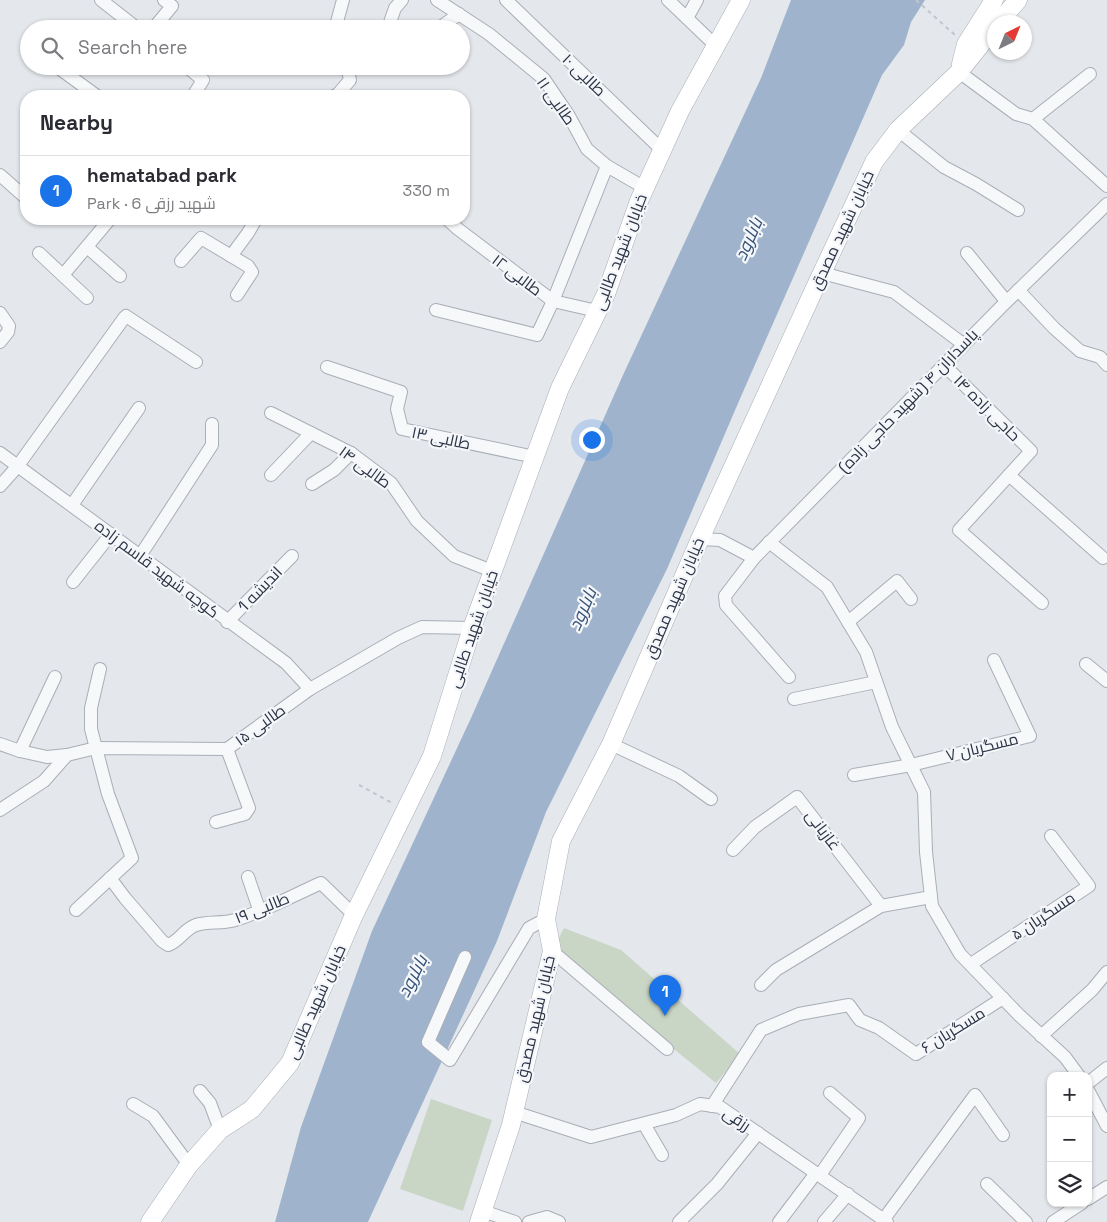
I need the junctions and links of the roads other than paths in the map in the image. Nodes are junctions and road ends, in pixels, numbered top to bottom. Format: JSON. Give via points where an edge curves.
{"nodes":[{"id":1,"x":101,"y":0,"type":"edge"},
{"id":2,"x":164,"y":0,"type":"edge"},
{"id":3,"x":343,"y":0,"type":"edge"},
{"id":4,"x":402,"y":0,"type":"edge"},
{"id":5,"x":437,"y":0,"type":"edge"},
{"id":6,"x":506,"y":0,"type":"edge"},
{"id":7,"x":668,"y":0,"type":"edge"},
{"id":8,"x":697,"y":0,"type":"edge"},
{"id":9,"x":741,"y":0,"type":"edge"},
{"id":10,"x":994,"y":0,"type":"edge"},
{"id":11,"x":1018,"y":0,"type":"edge"},
{"id":12,"x":459,"y":14,"type":"junction"},
{"id":13,"x":1005,"y":15,"type":"edge"},
{"id":14,"x":687,"y":18,"type":"junction"},
{"id":15,"x":127,"y":20,"type":"edge"},
{"id":16,"x":160,"y":20,"type":"edge"},
{"id":17,"x":337,"y":20,"type":"edge"},
{"id":18,"x":391,"y":20,"type":"edge"},
{"id":19,"x":451,"y":20,"type":"edge"},
{"id":20,"x":468,"y":20,"type":"edge"},
{"id":21,"x":470,"y":21,"type":"edge"},
{"id":22,"x":987,"y":37,"type":"edge"},
{"id":23,"x":716,"y":46,"type":"junction"},
{"id":24,"x":959,"y":72,"type":"junction"},
{"id":25,"x":1090,"y":74,"type":"dead end"},
{"id":26,"x":68,"y":75,"type":"edge"},
{"id":27,"x":197,"y":75,"type":"edge"},
{"id":28,"x":349,"y":75,"type":"edge"},
{"id":29,"x":89,"y":90,"type":"edge"},
{"id":30,"x":197,"y":90,"type":"edge"},
{"id":31,"x":341,"y":90,"type":"edge"},
{"id":32,"x":1033,"y":119,"type":"junction"},
{"id":33,"x":898,"y":130,"type":"junction"},
{"id":34,"x":662,"y":150,"type":"junction"},
{"id":35,"x":607,"y":166,"type":"junction"},
{"id":36,"x":0,"y":176,"type":"edge"},
{"id":37,"x":1107,"y":186,"type":"edge"},
{"id":38,"x":645,"y":188,"type":"junction"},
{"id":39,"x":20,"y":193,"type":"edge"},
{"id":40,"x":1107,"y":204,"type":"edge"},
{"id":41,"x":1018,"y":210,"type":"dead end"},
{"id":42,"x":105,"y":225,"type":"edge"},
{"id":43,"x":253,"y":225,"type":"edge"},
{"id":44,"x":454,"y":225,"type":"edge"},
{"id":45,"x":87,"y":248,"type":"junction"},
{"id":46,"x":39,"y":252,"type":"dead end"},
{"id":47,"x":967,"y":253,"type":"dead end"},
{"id":48,"x":231,"y":256,"type":"junction"},
{"id":49,"x":180,"y":261,"type":"dead end"},
{"id":50,"x":822,"y":273,"type":"junction"},
{"id":51,"x":63,"y":275,"type":"junction"},
{"id":52,"x":120,"y":276,"type":"dead end"},
{"id":53,"x":1018,"y":290,"type":"junction"},
{"id":54,"x":236,"y":296,"type":"dead end"},
{"id":55,"x":87,"y":298,"type":"dead end"},
{"id":56,"x":553,"y":301,"type":"junction"},
{"id":57,"x":1006,"y":301,"type":"junction"},
{"id":58,"x":436,"y":310,"type":"dead end"},
{"id":59,"x":598,"y":311,"type":"junction"},
{"id":60,"x":0,"y":313,"type":"edge"},
{"id":61,"x":0,"y":342,"type":"edge"},
{"id":62,"x":963,"y":344,"type":"junction"},
{"id":63,"x":196,"y":362,"type":"dead end"},
{"id":64,"x":944,"y":364,"type":"junction"},
{"id":65,"x":1107,"y":365,"type":"edge"},
{"id":66,"x":327,"y":367,"type":"dead end"},
{"id":67,"x":139,"y":408,"type":"dead end"},
{"id":68,"x":271,"y":414,"type":"dead end"},
{"id":69,"x":212,"y":424,"type":"dead end"},
{"id":70,"x":311,"y":433,"type":"junction"},
{"id":71,"x":0,"y":453,"type":"edge"},
{"id":72,"x":351,"y":453,"type":"junction"},
{"id":73,"x":535,"y":457,"type":"junction"},
{"id":74,"x":17,"y":467,"type":"junction"},
{"id":75,"x":271,"y":475,"type":"dead end"},
{"id":76,"x":1009,"y":475,"type":"junction"},
{"id":77,"x":312,"y":484,"type":"dead end"},
{"id":78,"x":0,"y":486,"type":"edge"},
{"id":79,"x":72,"y":505,"type":"junction"},
{"id":80,"x":110,"y":534,"type":"junction"},
{"id":81,"x":700,"y":539,"type":"junction"},
{"id":82,"x":770,"y":542,"type":"junction"},
{"id":83,"x":140,"y":556,"type":"junction"},
{"id":84,"x":292,"y":556,"type":"dead end"},
{"id":85,"x":754,"y":558,"type":"junction"},
{"id":86,"x":1103,"y":558,"type":"dead end"},
{"id":87,"x":492,"y":571,"type":"junction"},
{"id":88,"x":73,"y":582,"type":"dead end"},
{"id":89,"x":911,"y":599,"type":"dead end"},
{"id":90,"x":1042,"y":603,"type":"dead end"},
{"id":91,"x":227,"y":622,"type":"junction"},
{"id":92,"x":848,"y":622,"type":"junction"},
{"id":93,"x":472,"y":628,"type":"junction"},
{"id":94,"x":994,"y":660,"type":"dead end"},
{"id":95,"x":1086,"y":664,"type":"dead end"},
{"id":96,"x":100,"y":669,"type":"dead end"},
{"id":97,"x":55,"y":677,"type":"dead end"},
{"id":98,"x":790,"y":677,"type":"dead end"},
{"id":99,"x":876,"y":682,"type":"junction"},
{"id":100,"x":1107,"y":682,"type":"edge"},
{"id":101,"x":310,"y":689,"type":"junction"},
{"id":102,"x":794,"y":699,"type":"dead end"},
{"id":103,"x":0,"y":744,"type":"edge"},
{"id":104,"x":611,"y":744,"type":"junction"},
{"id":105,"x":96,"y":748,"type":"junction"},
{"id":106,"x":226,"y":749,"type":"junction"},
{"id":107,"x":20,"y":751,"type":"junction"},
{"id":108,"x":67,"y":755,"type":"junction"},
{"id":109,"x":911,"y":765,"type":"junction"},
{"id":110,"x":854,"y":775,"type":"dead end"},
{"id":111,"x":711,"y":799,"type":"dead end"},
{"id":112,"x":0,"y":810,"type":"edge"},
{"id":113,"x":216,"y":822,"type":"dead end"},
{"id":114,"x":1051,"y":836,"type":"dead end"},
{"id":115,"x":733,"y":850,"type":"dead end"},
{"id":116,"x":248,"y":877,"type":"dead end"},
{"id":117,"x":110,"y":878,"type":"junction"},
{"id":118,"x":931,"y":897,"type":"junction"},
{"id":119,"x":880,"y":906,"type":"junction"},
{"id":120,"x":76,"y":910,"type":"dead end"},
{"id":121,"x":260,"y":912,"type":"junction"},
{"id":122,"x":354,"y":915,"type":"junction"},
{"id":123,"x":546,"y":919,"type":"junction"},
{"id":124,"x":552,"y":951,"type":"junction"},
{"id":125,"x":465,"y":957,"type":"dead end"},
{"id":126,"x":970,"y":964,"type":"junction"},
{"id":127,"x":1107,"y":972,"type":"edge"},
{"id":128,"x":761,"y":985,"type":"dead end"},
{"id":129,"x":1003,"y":998,"type":"junction"},
{"id":130,"x":1041,"y":1036,"type":"junction"},
{"id":131,"x":667,"y":1049,"type":"dead end"},
{"id":132,"x":1107,"y":1068,"type":"edge"},
{"id":133,"x":1076,"y":1072,"type":"edge"},
{"id":134,"x":1092,"y":1080,"type":"edge"},
{"id":135,"x":200,"y":1091,"type":"dead end"},
{"id":136,"x":830,"y":1093,"type":"dead end"},
{"id":137,"x":1092,"y":1098,"type":"edge"},
{"id":138,"x":133,"y":1104,"type":"dead end"},
{"id":139,"x":712,"y":1106,"type":"junction"},
{"id":140,"x":514,"y":1112,"type":"junction"},
{"id":141,"x":644,"y":1124,"type":"junction"},
{"id":142,"x":1107,"y":1126,"type":"edge"},
{"id":143,"x":220,"y":1130,"type":"junction"},
{"id":144,"x":758,"y":1133,"type":"junction"},
{"id":145,"x":1003,"y":1135,"type":"dead end"},
{"id":146,"x":662,"y":1156,"type":"dead end"},
{"id":147,"x":189,"y":1165,"type":"junction"},
{"id":148,"x":818,"y":1174,"type":"junction"},
{"id":149,"x":987,"y":1184,"type":"dead end"},
{"id":150,"x":1107,"y":1187,"type":"edge"},
{"id":151,"x":848,"y":1194,"type":"junction"},
{"id":152,"x":1092,"y":1196,"type":"edge"},
{"id":153,"x":1076,"y":1207,"type":"edge"},
{"id":154,"x":481,"y":1216,"type":"edge"},
{"id":155,"x":885,"y":1220,"type":"edge"},
{"id":156,"x":150,"y":1222,"type":"edge"},
{"id":157,"x":515,"y":1222,"type":"edge"},
{"id":158,"x":530,"y":1222,"type":"edge"},
{"id":159,"x":559,"y":1222,"type":"edge"},
{"id":160,"x":679,"y":1222,"type":"edge"},
{"id":161,"x":778,"y":1222,"type":"edge"},
{"id":162,"x":824,"y":1222,"type":"edge"},
{"id":163,"x":1026,"y":1222,"type":"edge"},
{"id":164,"x":1053,"y":1222,"type":"edge"}],
"edges":[{"from":1,"to":15,"type":"street"},
{"from":2,"to":16,"type":"street","via":[[172,6]]},
{"from":3,"to":17,"type":"street"},
{"from":4,"to":18,"type":"street"},
{"from":5,"to":12,"type":"street","name":"طالبی ۱۱"},
{"from":6,"to":34,"type":"street","name":"طالبی ۱۰"},
{"from":7,"to":14,"type":"street"},
{"from":8,"to":14,"type":"street"},
{"from":9,"to":23,"type":"street","name":"خیابان شهید طالبی"},
{"from":10,"to":24,"type":"street","via":[[966,44]]},
{"from":11,"to":13,"type":"street"},
{"from":12,"to":19,"type":"street"},
{"from":12,"to":20,"type":"street","name":"طالبی ۱۱"},
{"from":14,"to":23,"type":"street"},
{"from":21,"to":35,"type":"street","name":"طالبی ۱۱","via":[[544,79],[587,149]]},
{"from":22,"to":24,"type":"street","name":"خیابان شهید مصدق"},
{"from":23,"to":34,"type":"street","name":"خیابان شهید طالبی"},
{"from":24,"to":32,"type":"street","via":[[1016,114]]},
{"from":24,"to":33,"type":"street","name":"خیابان شهید مصدق"},
{"from":25,"to":32,"type":"street"},
{"from":26,"to":29,"type":"street"},
{"from":27,"to":30,"type":"street","via":[[203,80]]},
{"from":28,"to":31,"type":"street","via":[[350,80]]},
{"from":32,"to":37,"type":"street"},
{"from":33,"to":41,"type":"street","via":[[944,167]]},
{"from":33,"to":50,"type":"street","name":"خیابان شهید مصدق","via":[[874,162]]},
{"from":34,"to":38,"type":"street","name":"خیابان شهید طالبی"},
{"from":35,"to":38,"type":"street","name":"طالبی ۱۱"},
{"from":35,"to":56,"type":"street"},
{"from":36,"to":39,"type":"street"},
{"from":38,"to":59,"type":"street","name":"خیابان شهید طالبی"},
{"from":40,"to":53,"type":"street","name":"پاسداران ۴ (شهید حاجی زاده)"},
{"from":42,"to":45,"type":"street"},
{"from":43,"to":48,"type":"street"},
{"from":44,"to":56,"type":"street","name":"طالبی ۱۲"},
{"from":45,"to":51,"type":"street"},
{"from":45,"to":52,"type":"street"},
{"from":46,"to":51,"type":"street"},
{"from":47,"to":57,"type":"street"},
{"from":48,"to":49,"type":"street","via":[[201,238]]},
{"from":48,"to":54,"type":"street","via":[[252,272]]},
{"from":50,"to":62,"type":"street","via":[[894,292]]},
{"from":50,"to":81,"type":"street","name":"خیابان شهید مصدق"},
{"from":51,"to":55,"type":"street"},
{"from":53,"to":57,"type":"street","name":"پاسداران ۴ (شهید حاجی زاده)"},
{"from":53,"to":65,"type":"street","via":[[1080,351],[1100,357]]},
{"from":56,"to":58,"type":"street","via":[[537,335]]},
{"from":56,"to":59,"type":"street","name":"طالبی ۱۲"},
{"from":57,"to":62,"type":"street","name":"پاسداران ۴ (شهید حاجی زاده)"},
{"from":59,"to":73,"type":"street","name":"خیابان شهید طالبی","via":[[560,388]]},
{"from":60,"to":61,"type":"street","via":[[9,326]]},
{"from":62,"to":64,"type":"street","name":"پاسداران ۴ (شهید حاجی زاده)"},
{"from":63,"to":74,"type":"street","via":[[126,316]]},
{"from":64,"to":76,"type":"street","name":"حاجی زاده ۱۴","via":[[1031,451]]},
{"from":64,"to":82,"type":"street","name":"پاسداران ۴ (شهید حاجی زاده)"},
{"from":66,"to":73,"type":"street","name":"طالبی ۱۳","via":[[401,392],[397,409],[402,429]]},
{"from":67,"to":79,"type":"street"},
{"from":68,"to":70,"type":"street","name":"طالبی ۱۴"},
{"from":69,"to":83,"type":"street","via":[[212,444]]},
{"from":70,"to":72,"type":"street","name":"طالبی ۱۴"},
{"from":70,"to":75,"type":"street"},
{"from":71,"to":74,"type":"street","name":"کوچه شهید قاسم زاده"},
{"from":72,"to":77,"type":"street","via":[[334,470]]},
{"from":72,"to":87,"type":"street","name":"طالبی ۱۴","via":[[391,482],[417,521],[454,556]]},
{"from":73,"to":87,"type":"street","name":"خیابان شهید طالبی"},
{"from":74,"to":78,"type":"street"},
{"from":74,"to":79,"type":"street","name":"کوچه شهید قاسم زاده"},
{"from":76,"to":86,"type":"street"},
{"from":76,"to":90,"type":"street","via":[[959,530]]},
{"from":79,"to":80,"type":"street","name":"کوچه شهید قاسم زاده"},
{"from":80,"to":83,"type":"street","name":"کوچه شهید قاسم زاده"},
{"from":80,"to":88,"type":"street"},
{"from":81,"to":85,"type":"street","via":[[720,540]]},
{"from":81,"to":104,"type":"street","name":"خیابان شهید مصدق"},
{"from":82,"to":85,"type":"street","name":"پاسداران ۴ (شهید حاجی زاده)"},
{"from":82,"to":92,"type":"street","via":[[827,587]]},
{"from":83,"to":91,"type":"street","name":"کوچه شهید قاسم زاده"},
{"from":84,"to":91,"type":"street","name":"اندیشه 1"},
{"from":85,"to":98,"type":"street","name":"پاسداران ۴ (شهید حاجی زاده)","via":[[725,596],[726,605]]},
{"from":87,"to":93,"type":"street","name":"خیابان شهید طالبی"},
{"from":89,"to":92,"type":"street","via":[[897,581]]},
{"from":91,"to":101,"type":"street","name":"کوچه شهید قاسم زاده","via":[[286,663]]},
{"from":92,"to":99,"type":"street","via":[[866,652]]},
{"from":93,"to":101,"type":"street","name":"طالبی ۱۵","via":[[422,627]]},
{"from":93,"to":122,"type":"street","name":"خیابان شهید طالبی","via":[[432,756]]},
{"from":94,"to":109,"type":"street","name":"مسگریان ۷","via":[[1030,736]]},
{"from":95,"to":100,"type":"street"},
{"from":96,"to":105,"type":"street","via":[[91,708]]},
{"from":97,"to":107,"type":"street"},
{"from":99,"to":102,"type":"street"},
{"from":99,"to":109,"type":"street","via":[[892,727]]},
{"from":101,"to":106,"type":"street","name":"طالبی ۱۵"},
{"from":103,"to":107,"type":"street","name":"طالبی ۱۵"},
{"from":104,"to":111,"type":"street","via":[[680,776]]},
{"from":104,"to":123,"type":"street","name":"خیابان شهید مصدق","via":[[561,841]]},
{"from":105,"to":106,"type":"street","name":"طالبی ۱۵"},
{"from":105,"to":108,"type":"street","name":"طالبی ۱۵"},
{"from":105,"to":117,"type":"street","via":[[108,794],[132,858]]},
{"from":106,"to":113,"type":"street","via":[[249,808],[245,814]]},
{"from":107,"to":108,"type":"street","name":"طالبی ۱۵","via":[[46,757]]},
{"from":108,"to":112,"type":"street","via":[[44,782]]},
{"from":109,"to":110,"type":"street"},
{"from":109,"to":118,"type":"street","via":[[924,792]]},
{"from":114,"to":126,"type":"street","name":"مسگریان ۵","via":[[1089,886]]},
{"from":115,"to":119,"type":"street","name":"غازیانی","via":[[755,827],[797,797]]},
{"from":116,"to":121,"type":"street"},
{"from":117,"to":120,"type":"street"},
{"from":117,"to":121,"type":"street","name":"طالبی ۱۹","via":[[168,945],[198,924],[232,921]]},
{"from":118,"to":119,"type":"street"},
{"from":118,"to":126,"type":"street","via":[[932,906],[960,954]]},
{"from":119,"to":128,"type":"street","via":[[776,970]]},
{"from":121,"to":122,"type":"street","name":"طالبی ۱۹","via":[[321,883]]},
{"from":122,"to":143,"type":"street","name":"خیابان شهید طالبی","via":[[290,1063],[252,1109]]},
{"from":123,"to":124,"type":"street","name":"خیابان شهید مصدق"},
{"from":123,"to":125,"type":"street","via":[[530,928],[450,1060],[428,1042]]},
{"from":124,"to":131,"type":"street"},
{"from":124,"to":140,"type":"street","name":"خیابان شهید مصدق"},
{"from":126,"to":129,"type":"street"},
{"from":127,"to":130,"type":"street"},
{"from":129,"to":130,"type":"street"},
{"from":129,"to":139,"type":"street","name":"مسگریان ۶","via":[[916,1054],[879,1028],[860,1020],[849,1005],[799,1014],[761,1030]]},
{"from":130,"to":133,"type":"street","via":[[1065,1056]]},
{"from":132,"to":134,"type":"street"},
{"from":135,"to":143,"type":"street","via":[[210,1103]]},
{"from":136,"to":148,"type":"street","via":[[859,1118]]},
{"from":137,"to":142,"type":"street"},
{"from":138,"to":147,"type":"street","via":[[153,1116]]},
{"from":139,"to":141,"type":"street","name":"رزقی","via":[[700,1104]]},
{"from":139,"to":144,"type":"street","name":"رزقی","via":[[720,1107]]},
{"from":140,"to":141,"type":"street","name":"رزقی","via":[[591,1137]]},
{"from":140,"to":154,"type":"street","name":"خیابان شهید مصدق"},
{"from":141,"to":146,"type":"street"},
{"from":143,"to":147,"type":"street","name":"خیابان شهید طالبی"},
{"from":144,"to":148,"type":"street","name":"رزقی"},
{"from":144,"to":160,"type":"street","via":[[717,1184]]},
{"from":145,"to":155,"type":"street","via":[[975,1095]]},
{"from":147,"to":156,"type":"street","name":"خیابان شهید طالبی"},
{"from":148,"to":151,"type":"street","name":"رزقی"},
{"from":148,"to":161,"type":"street"},
{"from":149,"to":163,"type":"street"},
{"from":150,"to":152,"type":"street"},
{"from":151,"to":155,"type":"street","name":"رزقی"},
{"from":151,"to":162,"type":"street"},
{"from":153,"to":164,"type":"street"},
{"from":154,"to":157,"type":"street"},
{"from":158,"to":159,"type":"street","via":[[547,1217]]}]}
